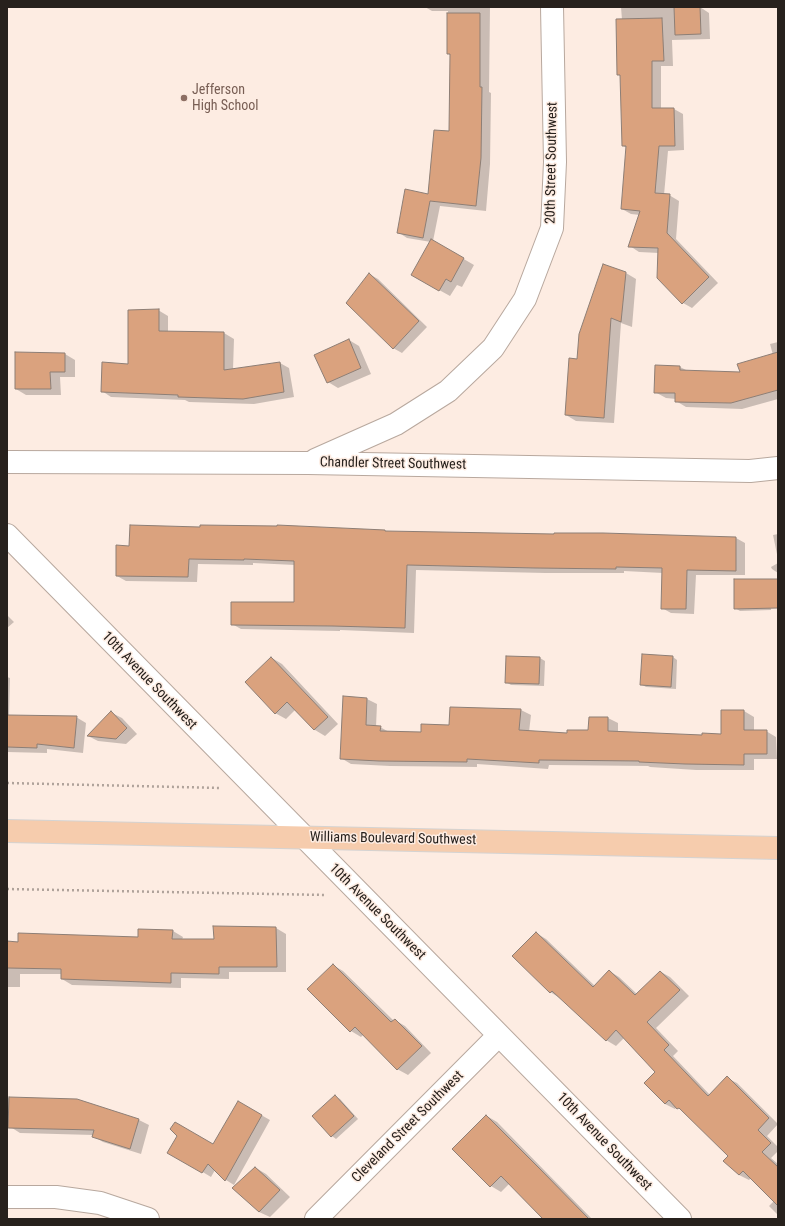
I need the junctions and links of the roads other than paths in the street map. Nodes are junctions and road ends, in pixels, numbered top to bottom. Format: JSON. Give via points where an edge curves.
{"nodes":[{"id":1,"x":552,"y":7,"type":"edge"},
{"id":2,"x":7,"y":462,"type":"edge"},
{"id":3,"x":308,"y":463,"type":"junction"},
{"id":4,"x":778,"y":468,"type":"edge"},
{"id":5,"x":7,"y":535,"type":"edge"},
{"id":6,"x":7,"y":831,"type":"edge"},
{"id":7,"x":303,"y":837,"type":"junction"},
{"id":8,"x":778,"y":848,"type":"edge"},
{"id":9,"x":499,"y":1035,"type":"junction"},
{"id":10,"x":7,"y":1197,"type":"edge"},
{"id":11,"x":148,"y":1219,"type":"edge"},
{"id":12,"x":316,"y":1219,"type":"edge"},
{"id":13,"x":680,"y":1219,"type":"edge"}],
"edges":[{"from":1,"to":3,"type":"street","name":"20th Street Southwest","via":[[555,162],[552,228],[525,299],[493,348],[448,392],[396,424]]},
{"from":2,"to":3,"type":"street","name":"Chandler Street Southwest"},
{"from":3,"to":4,"type":"street","name":"Chandler Street Southwest","via":[[750,471]]},
{"from":5,"to":7,"type":"street","name":"10th Avenue Southwest"},
{"from":6,"to":7,"type":"main road","name":"Williams Boulevard Southwest"},
{"from":7,"to":8,"type":"main road","name":"Williams Boulevard Southwest"},
{"from":7,"to":9,"type":"street","name":"10th Avenue Southwest"},
{"from":9,"to":12,"type":"street","name":"Cleveland Street Southwest"},
{"from":9,"to":13,"type":"street","name":"10th Avenue Southwest"},
{"from":10,"to":11,"type":"street","via":[[56,1196],[100,1203]]}]}
